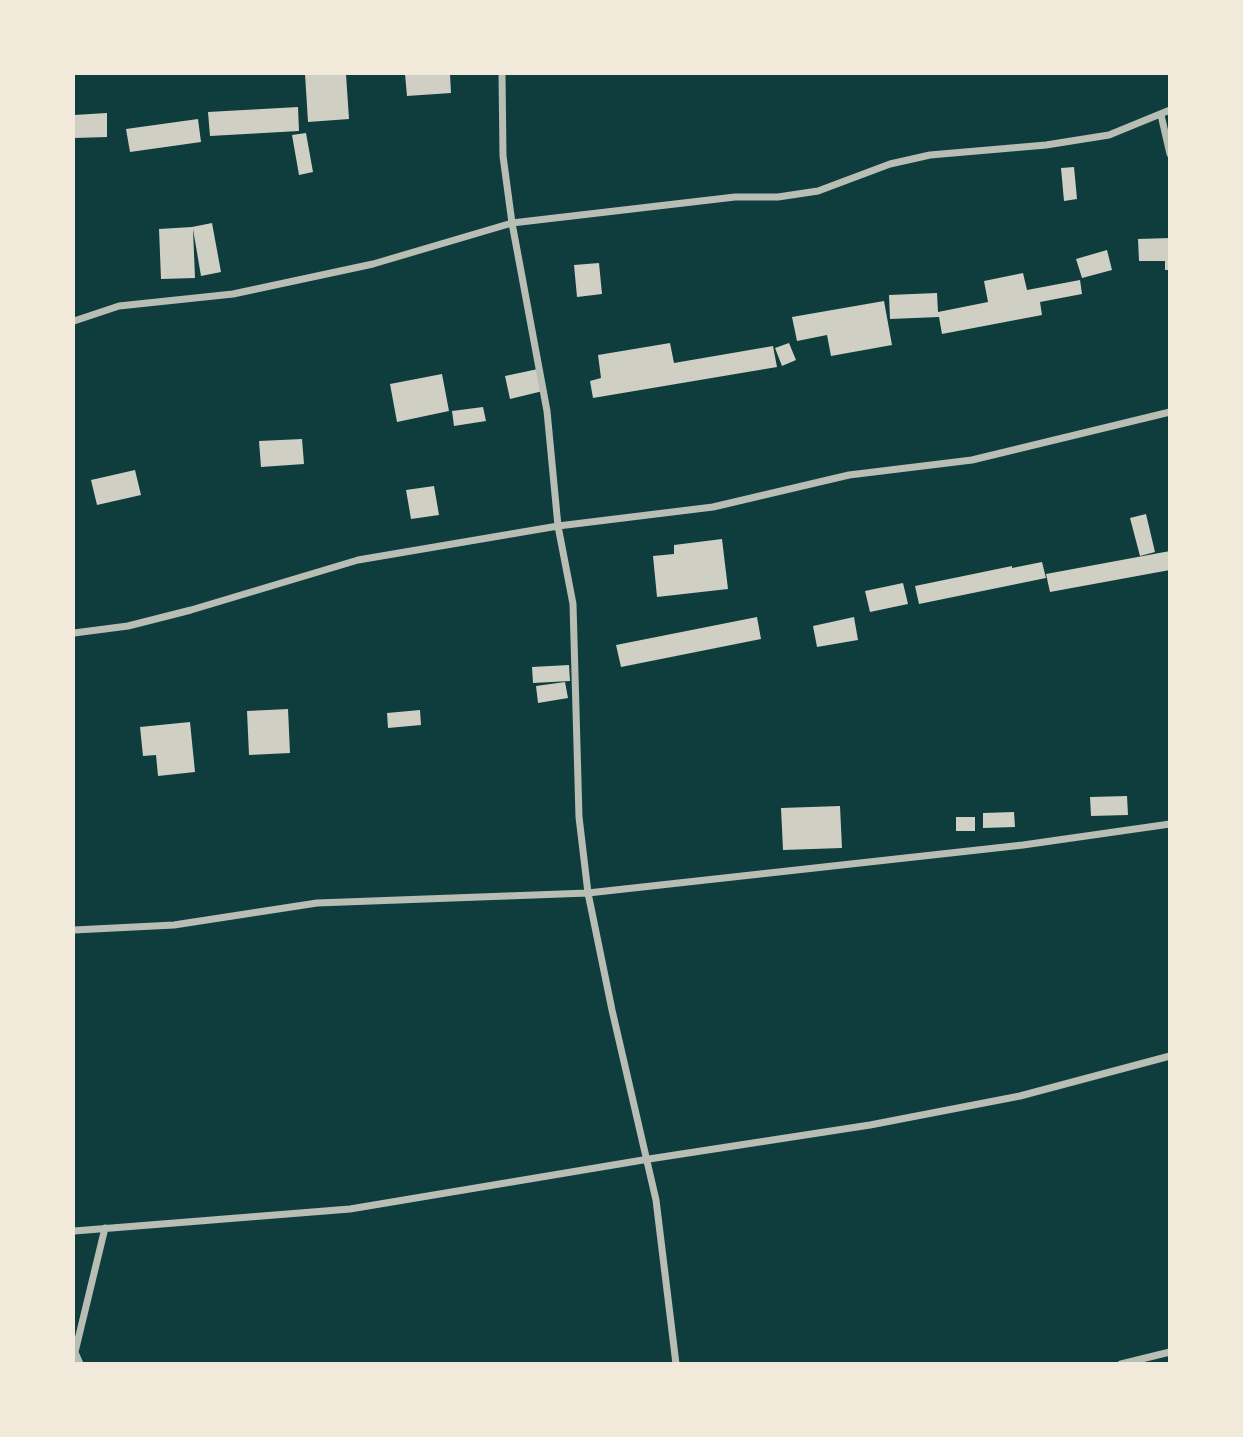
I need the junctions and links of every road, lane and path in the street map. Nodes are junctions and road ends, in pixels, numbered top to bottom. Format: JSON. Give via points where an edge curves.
{"nodes":[{"id":1,"x":502,"y":74,"type":"edge"},
{"id":2,"x":1170,"y":110,"type":"edge"},
{"id":3,"x":1161,"y":114,"type":"junction"},
{"id":4,"x":1170,"y":154,"type":"edge"},
{"id":5,"x":512,"y":223,"type":"junction"},
{"id":6,"x":74,"y":321,"type":"edge"},
{"id":7,"x":1170,"y":412,"type":"edge"},
{"id":8,"x":558,"y":526,"type":"junction"},
{"id":9,"x":74,"y":633,"type":"edge"},
{"id":10,"x":1170,"y":824,"type":"edge"},
{"id":11,"x":588,"y":893,"type":"junction"},
{"id":12,"x":74,"y":930,"type":"edge"},
{"id":13,"x":1170,"y":1056,"type":"edge"},
{"id":14,"x":649,"y":1159,"type":"junction"},
{"id":15,"x":105,"y":1228,"type":"junction"},
{"id":16,"x":74,"y":1231,"type":"edge"},
{"id":17,"x":74,"y":1351,"type":"edge"},
{"id":18,"x":1170,"y":1352,"type":"edge"},
{"id":19,"x":80,"y":1363,"type":"edge"},
{"id":20,"x":676,"y":1363,"type":"edge"},
{"id":21,"x":1121,"y":1363,"type":"edge"}],
"edges":[{"from":1,"to":5,"type":"street","via":[[503,156]]},
{"from":2,"to":3,"type":"street"},
{"from":3,"to":4,"type":"street"},
{"from":3,"to":5,"type":"street","via":[[1109,135],[930,155],[890,164],[818,191]]},
{"from":5,"to":6,"type":"street","via":[[373,264],[233,294],[119,306]]},
{"from":5,"to":8,"type":"street","via":[[547,411]]},
{"from":7,"to":8,"type":"street","via":[[972,460],[849,475],[713,507]]},
{"from":8,"to":9,"type":"street","via":[[358,560],[191,610]]},
{"from":8,"to":11,"type":"street","via":[[573,604],[579,817]]},
{"from":10,"to":11,"type":"street","via":[[1023,845]]},
{"from":11,"to":12,"type":"street","via":[[317,903],[174,925]]},
{"from":11,"to":14,"type":"street"},
{"from":13,"to":14,"type":"street","via":[[1020,1096]]},
{"from":14,"to":15,"type":"street","via":[[350,1209]]},
{"from":14,"to":20,"type":"street"},
{"from":15,"to":16,"type":"street"},
{"from":15,"to":17,"type":"street"},
{"from":17,"to":19,"type":"street"},
{"from":18,"to":21,"type":"street"}]}
